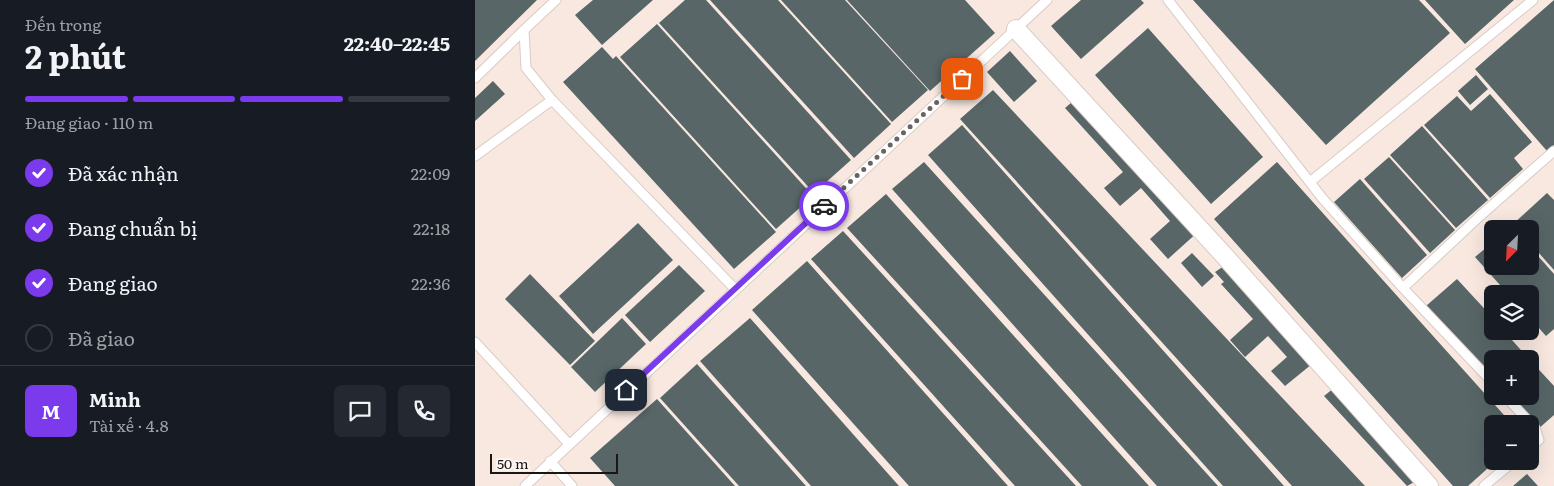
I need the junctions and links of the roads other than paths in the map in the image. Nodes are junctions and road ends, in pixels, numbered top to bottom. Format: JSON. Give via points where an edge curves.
{"nodes":[{"id":1,"x":556,"y":0,"type":"edge"},
{"id":2,"x":1168,"y":0,"type":"edge"},
{"id":3,"x":1533,"y":0,"type":"edge"},
{"id":4,"x":1044,"y":1,"type":"edge"},
{"id":5,"x":1016,"y":29,"type":"junction"},
{"id":6,"x":524,"y":30,"type":"junction"},
{"id":7,"x":475,"y":78,"type":"edge"},
{"id":8,"x":552,"y":100,"type":"junction"},
{"id":9,"x":1554,"y":151,"type":"edge"},
{"id":10,"x":475,"y":156,"type":"edge"},
{"id":11,"x":1310,"y":182,"type":"junction"},
{"id":12,"x":735,"y":288,"type":"junction"},
{"id":13,"x":1403,"y":288,"type":"junction"},
{"id":14,"x":475,"y":342,"type":"edge"},
{"id":15,"x":1484,"y":374,"type":"edge"},
{"id":16,"x":1513,"y":405,"type":"edge"},
{"id":17,"x":1523,"y":415,"type":"edge"},
{"id":18,"x":569,"y":444,"type":"junction"},
{"id":19,"x":549,"y":462,"type":"junction"},
{"id":20,"x":1503,"y":470,"type":"edge"},
{"id":21,"x":525,"y":486,"type":"edge"},
{"id":22,"x":572,"y":486,"type":"edge"},
{"id":23,"x":1429,"y":486,"type":"edge"},
{"id":24,"x":1484,"y":486,"type":"edge"}],
"edges":[{"from":1,"to":6,"type":"lane"},
{"from":2,"to":11,"type":"lane"},
{"from":3,"to":11,"type":"lane"},
{"from":4,"to":5,"type":"lane"},
{"from":5,"to":12,"type":"lane"},
{"from":5,"to":23,"type":"street","via":[[1221,252]]},
{"from":6,"to":7,"type":"lane"},
{"from":6,"to":8,"type":"lane","via":[[526,68]]},
{"from":8,"to":10,"type":"lane"},
{"from":8,"to":12,"type":"lane"},
{"from":9,"to":13,"type":"lane"},
{"from":11,"to":13,"type":"lane"},
{"from":12,"to":18,"type":"lane"},
{"from":13,"to":15,"type":"lane"},
{"from":14,"to":18,"type":"lane"},
{"from":16,"to":17,"type":"lane"},
{"from":18,"to":19,"type":"lane"},
{"from":19,"to":21,"type":"lane"},
{"from":19,"to":22,"type":"lane"},
{"from":20,"to":24,"type":"lane"}]}
